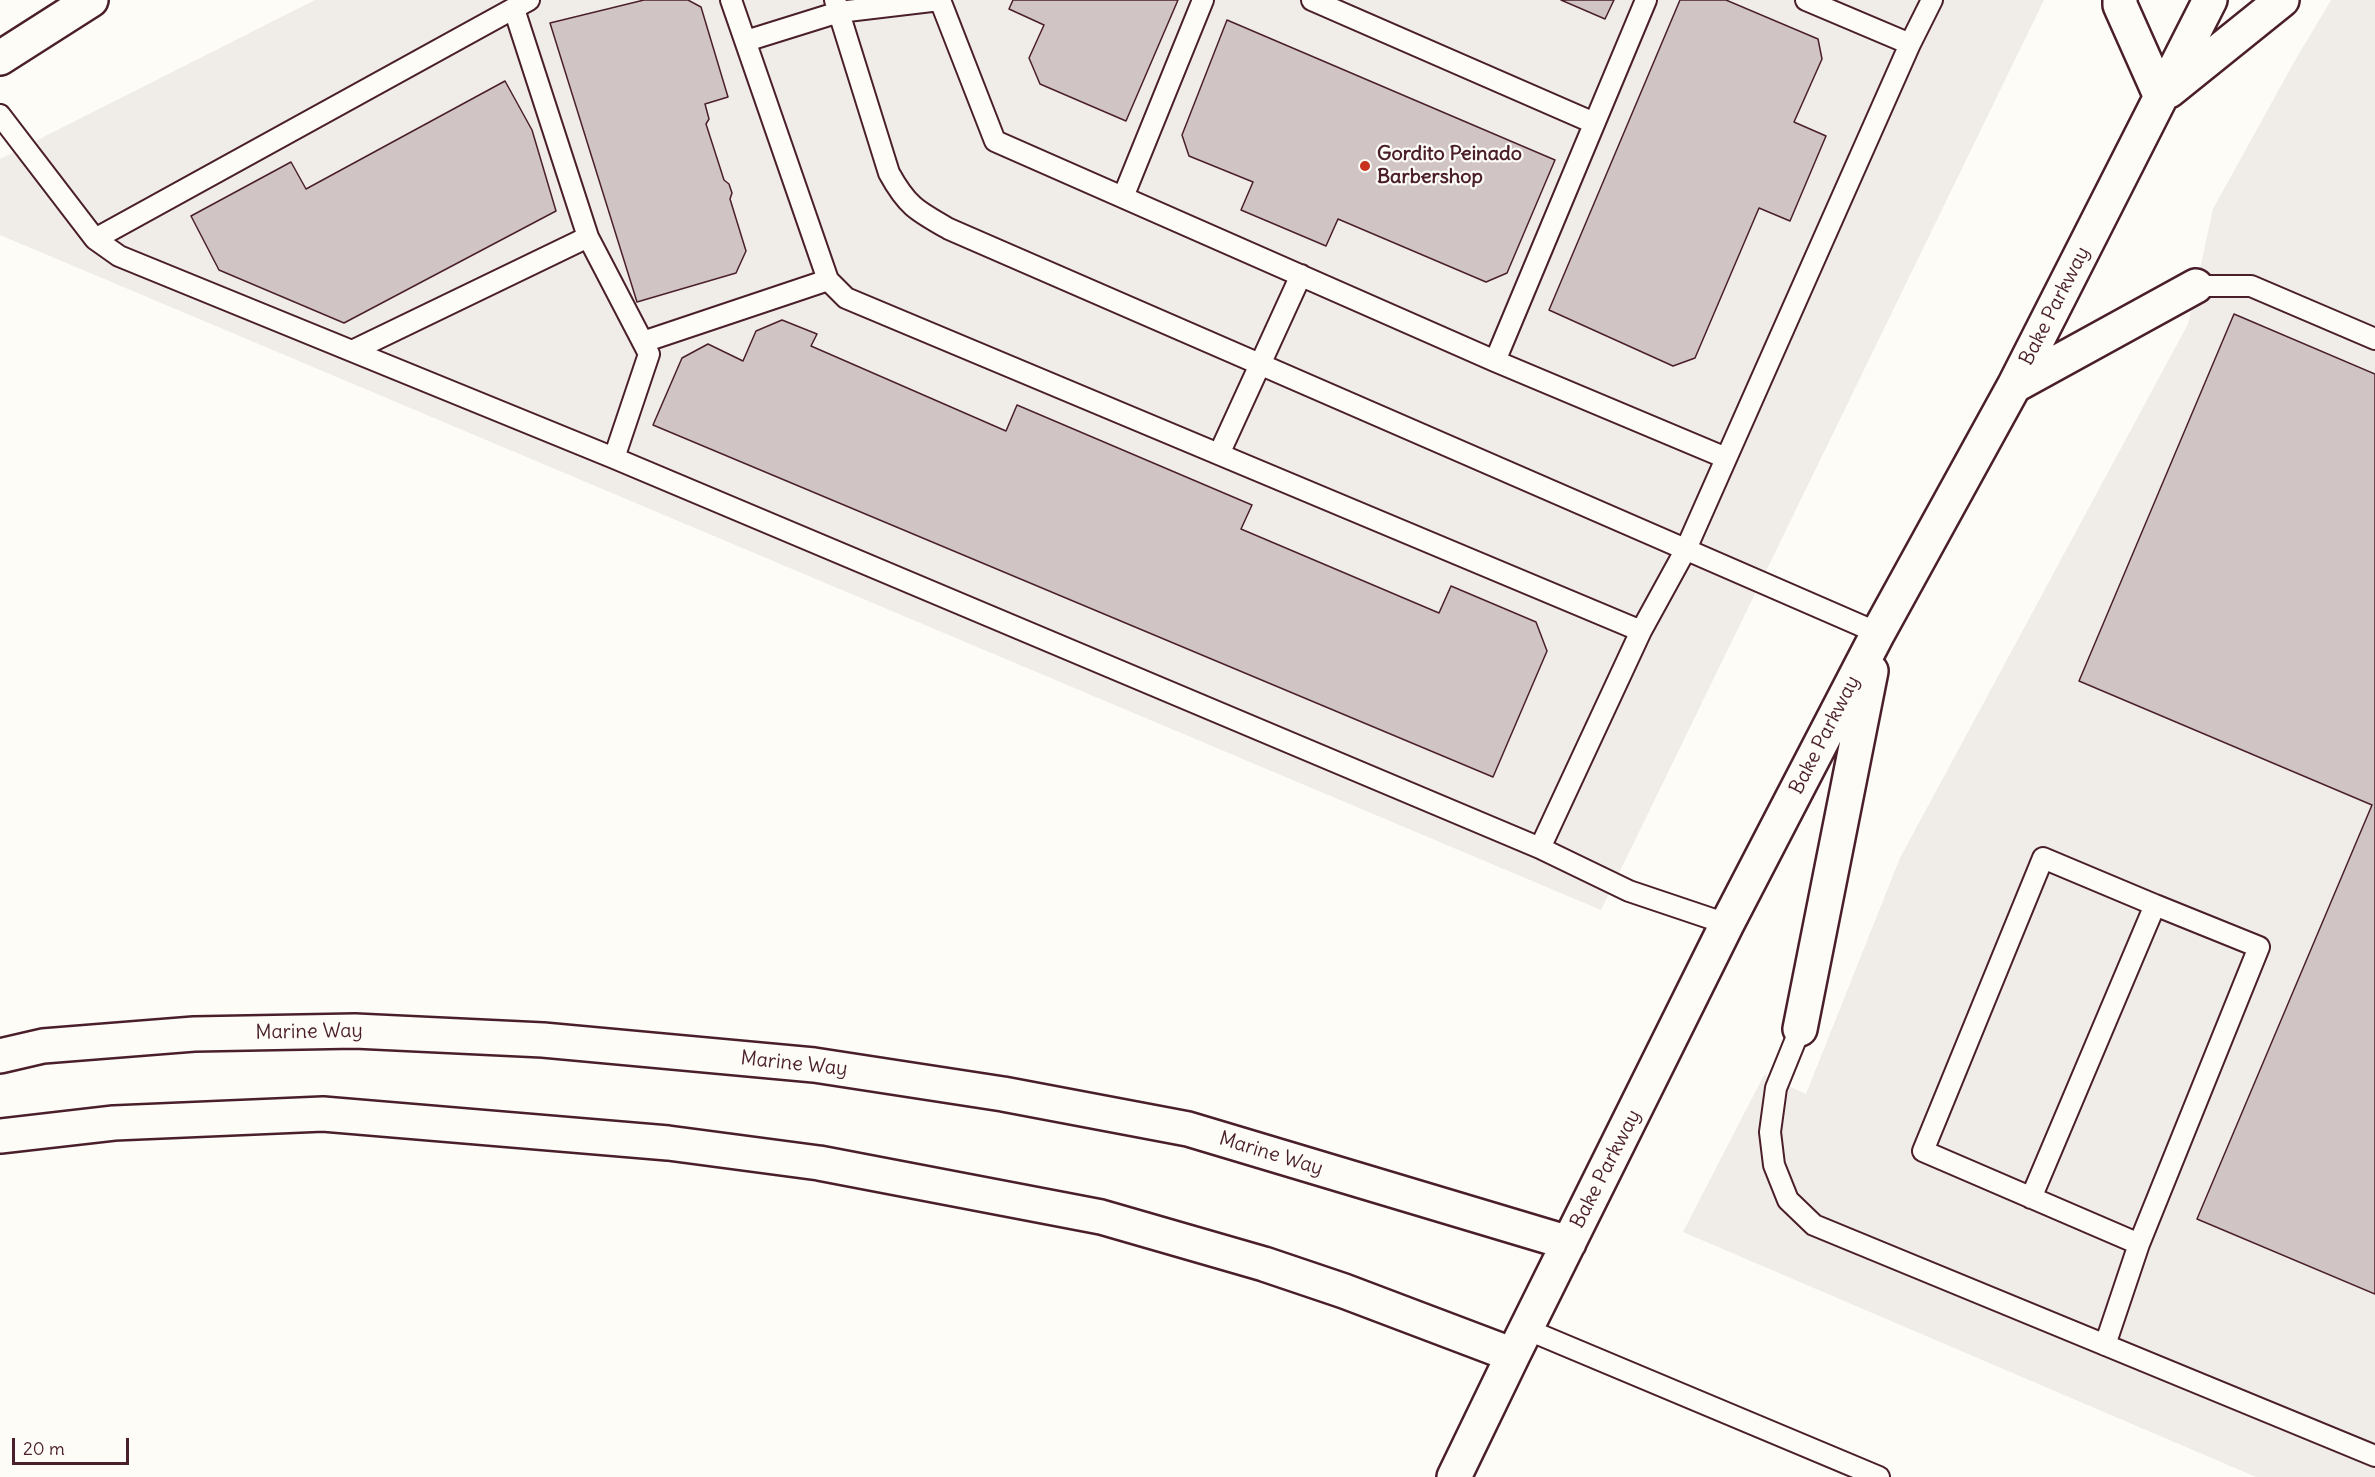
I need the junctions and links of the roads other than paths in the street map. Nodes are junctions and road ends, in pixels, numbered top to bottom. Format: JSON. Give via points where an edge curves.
{"nodes":[{"id":1,"x":91,"y":0,"type":"edge"},
{"id":2,"x":731,"y":0,"type":"edge"},
{"id":3,"x":940,"y":0,"type":"edge"},
{"id":4,"x":1203,"y":0,"type":"edge"},
{"id":5,"x":1312,"y":0,"type":"edge"},
{"id":6,"x":1646,"y":0,"type":"edge"},
{"id":7,"x":1806,"y":0,"type":"edge"},
{"id":8,"x":1932,"y":0,"type":"edge"},
{"id":9,"x":2120,"y":0,"type":"edge"},
{"id":10,"x":2210,"y":0,"type":"edge"},
{"id":11,"x":2282,"y":0,"type":"edge"},
{"id":12,"x":522,"y":4,"type":"edge"},
{"id":13,"x":837,"y":6,"type":"edge"},
{"id":14,"x":746,"y":41,"type":"junction"},
{"id":15,"x":1910,"y":44,"type":"junction"},
{"id":16,"x":0,"y":58,"type":"edge"},
{"id":17,"x":2161,"y":97,"type":"junction"},
{"id":18,"x":0,"y":116,"type":"edge"},
{"id":19,"x":1594,"y":123,"type":"junction"},
{"id":20,"x":1123,"y":197,"type":"junction"},
{"id":21,"x":588,"y":237,"type":"junction"},
{"id":22,"x":95,"y":239,"type":"junction"},
{"id":23,"x":1301,"y":275,"type":"junction"},
{"id":24,"x":828,"y":280,"type":"junction"},
{"id":25,"x":2196,"y":286,"type":"joint"},
{"id":26,"x":2375,"y":339,"type":"edge"},
{"id":27,"x":643,"y":342,"type":"junction"},
{"id":28,"x":352,"y":351,"type":"junction"},
{"id":29,"x":1496,"y":361,"type":"junction"},
{"id":30,"x":1261,"y":364,"type":"junction"},
{"id":31,"x":2014,"y":386,"type":"junction"},
{"id":32,"x":1219,"y":454,"type":"junction"},
{"id":33,"x":614,"y":458,"type":"junction"},
{"id":34,"x":1726,"y":458,"type":"junction"},
{"id":35,"x":1686,"y":549,"type":"junction"},
{"id":36,"x":1641,"y":631,"type":"junction"},
{"id":37,"x":1878,"y":633,"type":"junction"},
{"id":38,"x":1540,"y":848,"type":"junction"},
{"id":39,"x":2155,"y":905,"type":"junction"},
{"id":40,"x":1727,"y":924,"type":"junction"},
{"id":41,"x":1800,"y":1029,"type":"joint"},
{"id":42,"x":0,"y":1056,"type":"edge"},
{"id":43,"x":0,"y":1136,"type":"edge"},
{"id":44,"x":2031,"y":1197,"type":"junction"},
{"id":45,"x":1569,"y":1243,"type":"junction"},
{"id":46,"x":2139,"y":1244,"type":"junction"},
{"id":47,"x":1519,"y":1342,"type":"junction"},
{"id":48,"x":2104,"y":1345,"type":"junction"},
{"id":49,"x":2375,"y":1456,"type":"edge"},
{"id":50,"x":1454,"y":1477,"type":"edge"},
{"id":51,"x":1879,"y":1477,"type":"edge"}],
"edges":[{"from":1,"to":16,"type":"main road"},
{"from":2,"to":14,"type":"lane"},
{"from":3,"to":13,"type":"lane"},
{"from":3,"to":20,"type":"lane","via":[[994,141]]},
{"from":4,"to":20,"type":"lane"},
{"from":5,"to":19,"type":"lane"},
{"from":6,"to":19,"type":"lane"},
{"from":7,"to":15,"type":"lane"},
{"from":8,"to":15,"type":"lane"},
{"from":9,"to":17,"type":"main road"},
{"from":10,"to":17,"type":"main road","name":"Bake Parkway"},
{"from":11,"to":17,"type":"main road"},
{"from":12,"to":21,"type":"lane"},
{"from":12,"to":22,"type":"lane"},
{"from":13,"to":14,"type":"lane"},
{"from":13,"to":30,"type":"lane","via":[[889,173],[902,197],[919,213]]},
{"from":14,"to":24,"type":"lane"},
{"from":15,"to":34,"type":"lane"},
{"from":17,"to":31,"type":"main road","name":"Bake Parkway"},
{"from":18,"to":22,"type":"lane"},
{"from":19,"to":29,"type":"lane"},
{"from":20,"to":23,"type":"lane"},
{"from":21,"to":27,"type":"lane"},
{"from":21,"to":28,"type":"lane"},
{"from":22,"to":28,"type":"lane","via":[[119,256]]},
{"from":23,"to":29,"type":"lane"},
{"from":23,"to":30,"type":"lane"},
{"from":24,"to":27,"type":"lane"},
{"from":24,"to":32,"type":"lane","via":[[846,298]]},
{"from":25,"to":26,"type":"lane","via":[[2251,286]]},
{"from":25,"to":31,"type":"main road"},
{"from":27,"to":33,"type":"lane","via":[[649,354]]},
{"from":28,"to":33,"type":"lane"},
{"from":29,"to":34,"type":"lane"},
{"from":30,"to":32,"type":"lane"},
{"from":30,"to":35,"type":"lane"},
{"from":31,"to":37,"type":"main road","name":"Bake Parkway"},
{"from":32,"to":36,"type":"lane"},
{"from":33,"to":38,"type":"lane"},
{"from":34,"to":35,"type":"lane"},
{"from":35,"to":36,"type":"lane"},
{"from":35,"to":37,"type":"lane"},
{"from":36,"to":38,"type":"lane"},
{"from":37,"to":40,"type":"main road","name":"Bake Parkway"},
{"from":37,"to":41,"type":"main road"},
{"from":38,"to":40,"type":"lane","via":[[1629,891]]},
{"from":39,"to":44,"type":"lane"},
{"from":39,"to":44,"type":"lane","via":[[2043,858],[1923,1151]]},
{"from":39,"to":46,"type":"lane","via":[[2259,947]]},
{"from":40,"to":45,"type":"main road","name":"Bake Parkway"},
{"from":41,"to":48,"type":"lane","via":[[1776,1088],[1770,1132],[1774,1166],[1788,1200],[1815,1225]]},
{"from":42,"to":45,"type":"main road","name":"Marine Way","via":[[43,1046],[194,1034],[355,1031],[543,1040],[814,1065],[1003,1094],[1188,1129]]},
{"from":43,"to":47,"type":"main road","via":[[114,1123],[323,1114],[668,1143],[819,1163],[1101,1217]]},
{"from":44,"to":46,"type":"lane"},
{"from":45,"to":47,"type":"main road","name":"Bake Parkway"},
{"from":46,"to":48,"type":"lane"},
{"from":47,"to":50,"type":"main road","name":"Bake Parkway"},
{"from":47,"to":51,"type":"lane"},
{"from":48,"to":49,"type":"lane"}]}
